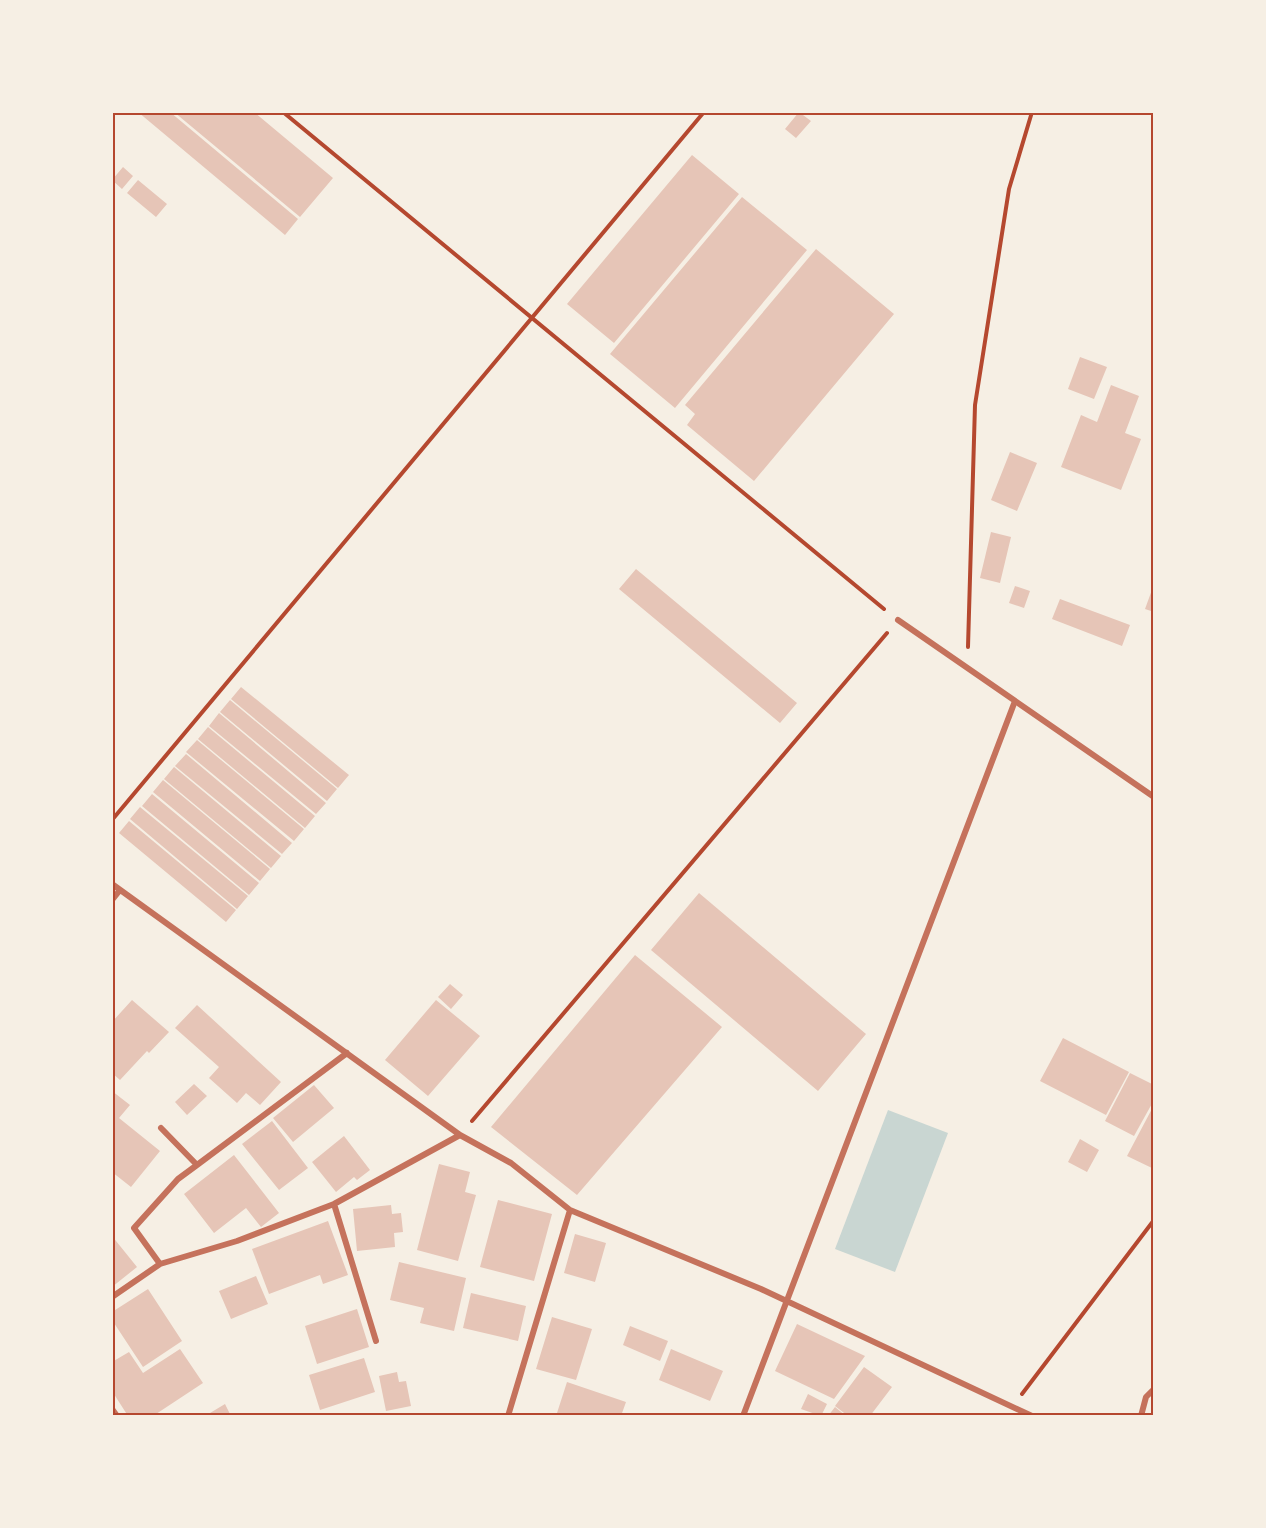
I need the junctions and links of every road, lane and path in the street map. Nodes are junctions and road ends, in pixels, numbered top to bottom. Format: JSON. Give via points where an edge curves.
{"nodes":[{"id":1,"x":283,"y":112,"type":"edge"},
{"id":2,"x":704,"y":112,"type":"edge"},
{"id":3,"x":1032,"y":112,"type":"edge"},
{"id":4,"x":532,"y":317,"type":"junction"},
{"id":5,"x":898,"y":620,"type":"junction"},
{"id":6,"x":967,"y":669,"type":"junction"},
{"id":7,"x":1015,"y":701,"type":"junction"},
{"id":8,"x":1154,"y":796,"type":"edge"},
{"id":9,"x":112,"y":820,"type":"edge"},
{"id":10,"x":112,"y":884,"type":"edge"},
{"id":11,"x":120,"y":890,"type":"junction"},
{"id":12,"x":112,"y":900,"type":"edge"},
{"id":13,"x":347,"y":1053,"type":"junction"},
{"id":14,"x":161,"y":1128,"type":"dead end"},
{"id":15,"x":460,"y":1135,"type":"junction"},
{"id":16,"x":197,"y":1165,"type":"junction"},
{"id":17,"x":334,"y":1204,"type":"junction"},
{"id":18,"x":570,"y":1210,"type":"junction"},
{"id":19,"x":1154,"y":1220,"type":"edge"},
{"id":20,"x":160,"y":1264,"type":"junction"},
{"id":21,"x":112,"y":1297,"type":"edge"},
{"id":22,"x":788,"y":1302,"type":"junction"},
{"id":23,"x":376,"y":1341,"type":"dead end"},
{"id":24,"x":1154,"y":1389,"type":"edge"},
{"id":25,"x":1013,"y":1406,"type":"junction"},
{"id":26,"x":112,"y":1408,"type":"edge"},
{"id":27,"x":117,"y":1416,"type":"edge"},
{"id":28,"x":508,"y":1416,"type":"edge"},
{"id":29,"x":743,"y":1416,"type":"edge"},
{"id":30,"x":1032,"y":1416,"type":"edge"},
{"id":31,"x":1141,"y":1416,"type":"edge"}],
"edges":[{"from":1,"to":4,"type":"path"},
{"from":2,"to":4,"type":"path"},
{"from":3,"to":6,"type":"path","via":[[1009,189],[975,405]]},
{"from":4,"to":5,"type":"path"},
{"from":4,"to":9,"type":"path"},
{"from":5,"to":6,"type":"street"},
{"from":5,"to":15,"type":"path"},
{"from":6,"to":7,"type":"street"},
{"from":7,"to":8,"type":"street"},
{"from":7,"to":22,"type":"street"},
{"from":10,"to":11,"type":"street"},
{"from":11,"to":12,"type":"street"},
{"from":11,"to":13,"type":"street"},
{"from":13,"to":15,"type":"street"},
{"from":13,"to":16,"type":"street"},
{"from":14,"to":16,"type":"street"},
{"from":15,"to":17,"type":"street"},
{"from":15,"to":18,"type":"street","via":[[511,1163]]},
{"from":16,"to":20,"type":"street","via":[[178,1179],[134,1228]]},
{"from":17,"to":20,"type":"street","via":[[237,1241]]},
{"from":17,"to":23,"type":"street"},
{"from":18,"to":22,"type":"street"},
{"from":18,"to":28,"type":"street"},
{"from":19,"to":25,"type":"path"},
{"from":20,"to":21,"type":"street"},
{"from":22,"to":25,"type":"street"},
{"from":22,"to":29,"type":"street"},
{"from":24,"to":31,"type":"street","via":[[1146,1397]]},
{"from":25,"to":30,"type":"street"},
{"from":26,"to":27,"type":"street"}]}
